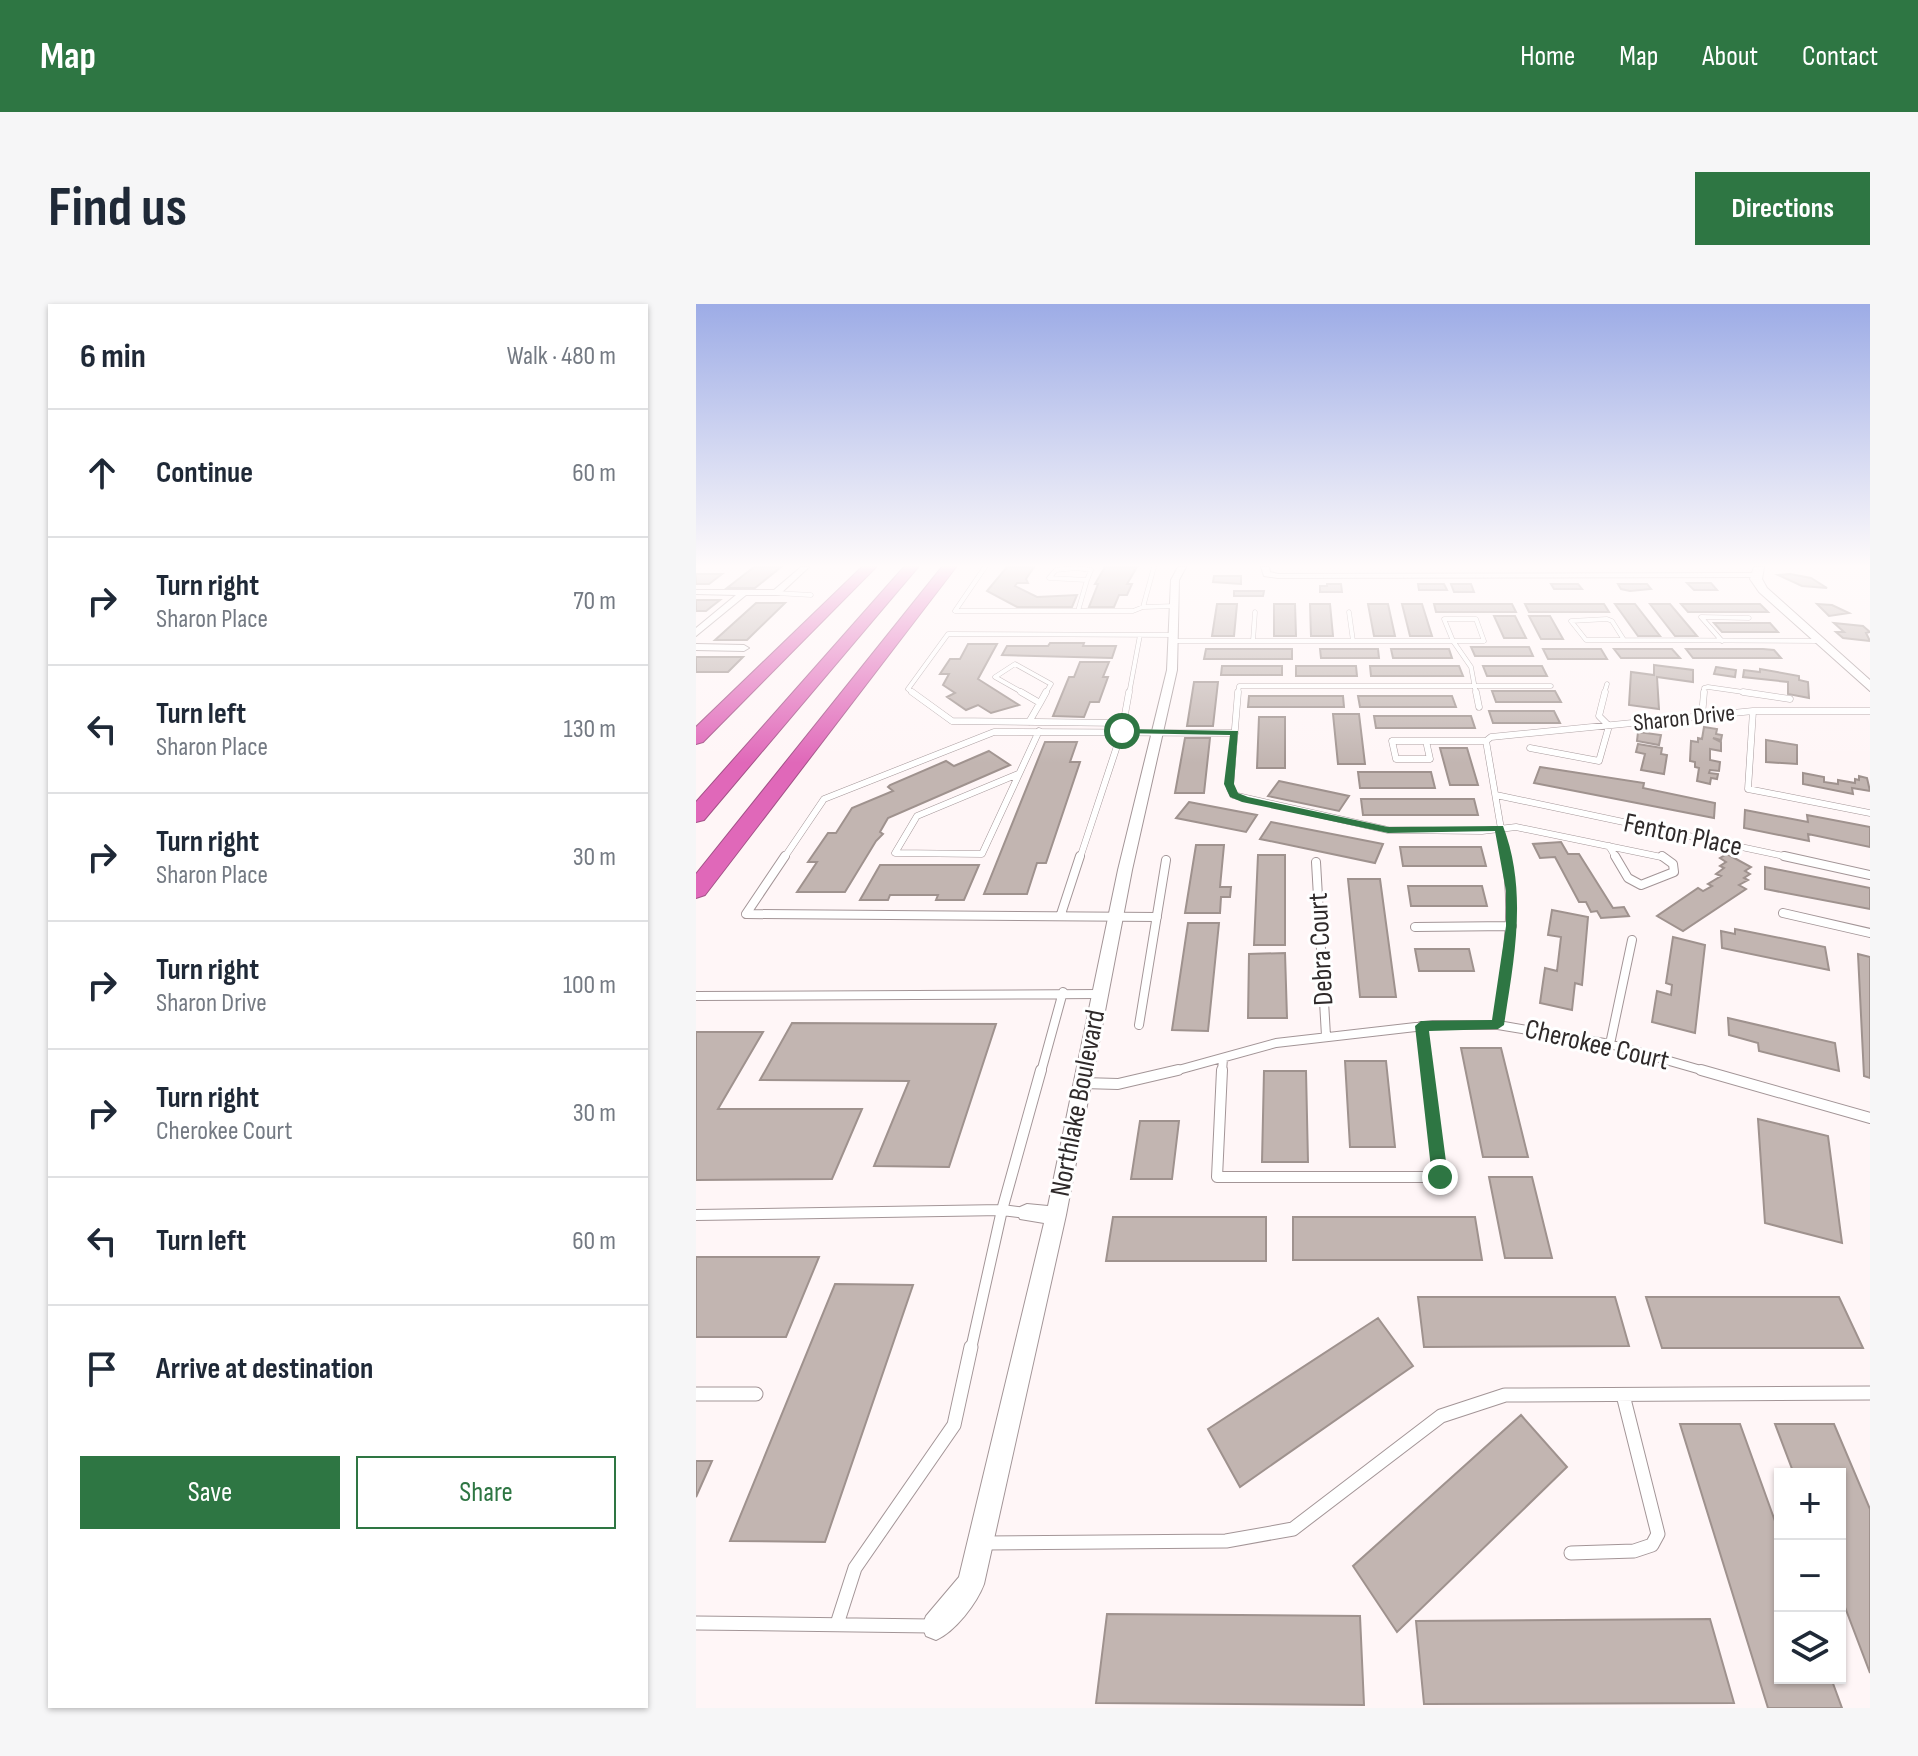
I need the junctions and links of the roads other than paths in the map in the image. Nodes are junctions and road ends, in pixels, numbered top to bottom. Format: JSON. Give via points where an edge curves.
{"nodes":[{"id":1,"x":803,"y":633,"type":"edge"},
{"id":2,"x":835,"y":633,"type":"edge"},
{"id":3,"x":854,"y":633,"type":"edge"},
{"id":4,"x":898,"y":633,"type":"edge"},
{"id":5,"x":1175,"y":633,"type":"edge"},
{"id":6,"x":1254,"y":633,"type":"edge"},
{"id":7,"x":1352,"y":633,"type":"edge"},
{"id":8,"x":1450,"y":633,"type":"edge"},
{"id":9,"x":1481,"y":633,"type":"edge"},
{"id":10,"x":1580,"y":633,"type":"edge"},
{"id":11,"x":1619,"y":633,"type":"edge"},
{"id":12,"x":1715,"y":633,"type":"edge"},
{"id":13,"x":1809,"y":633,"type":"edge"},
{"id":14,"x":1140,"y":635,"type":"junction"},
{"id":15,"x":1175,"y":638,"type":"junction"},
{"id":16,"x":1253,"y":641,"type":"junction"},
{"id":17,"x":1353,"y":641,"type":"junction"},
{"id":18,"x":1453,"y":641,"type":"junction"},
{"id":19,"x":1625,"y":641,"type":"junction"},
{"id":20,"x":1722,"y":641,"type":"junction"},
{"id":21,"x":1818,"y":641,"type":"junction"},
{"id":22,"x":696,"y":647,"type":"edge"},
{"id":23,"x":744,"y":648,"type":"dead end"},
{"id":24,"x":1607,"y":684,"type":"dead end"},
{"id":25,"x":1475,"y":686,"type":"junction"},
{"id":26,"x":1551,"y":686,"type":"dead end"},
{"id":27,"x":1870,"y":687,"type":"edge"},
{"id":28,"x":1790,"y":699,"type":"dead end"},
{"id":29,"x":1040,"y":703,"type":"junction"},
{"id":30,"x":1479,"y":707,"type":"dead end"},
{"id":31,"x":1753,"y":711,"type":"junction"},
{"id":32,"x":1870,"y":711,"type":"edge"},
{"id":33,"x":1702,"y":716,"type":"junction"},
{"id":34,"x":1029,"y":722,"type":"junction"},
{"id":35,"x":1609,"y":726,"type":"junction"},
{"id":36,"x":1123,"y":727,"type":"junction"},
{"id":37,"x":1039,"y":731,"type":"junction"},
{"id":38,"x":1159,"y":732,"type":"junction"},
{"id":39,"x":1235,"y":733,"type":"junction"},
{"id":40,"x":696,"y":738,"type":"edge"},
{"id":41,"x":1426,"y":741,"type":"junction"},
{"id":42,"x":1486,"y":741,"type":"junction"},
{"id":43,"x":1530,"y":748,"type":"dead end"},
{"id":44,"x":1018,"y":774,"type":"junction"},
{"id":45,"x":706,"y":775,"type":"dead end"},
{"id":46,"x":1496,"y":795,"type":"junction"},
{"id":47,"x":1870,"y":813,"type":"edge"},
{"id":48,"x":696,"y":815,"type":"edge"},
{"id":49,"x":1499,"y":828,"type":"junction"},
{"id":50,"x":1609,"y":846,"type":"junction"},
{"id":51,"x":1166,"y":860,"type":"dead end"},
{"id":52,"x":1316,"y":862,"type":"dead end"},
{"id":53,"x":1870,"y":875,"type":"edge"},
{"id":54,"x":696,"y":890,"type":"edge"},
{"id":55,"x":1783,"y":913,"type":"dead end"},
{"id":56,"x":1061,"y":914,"type":"junction"},
{"id":57,"x":1116,"y":917,"type":"junction"},
{"id":58,"x":1157,"y":917,"type":"junction"},
{"id":59,"x":1512,"y":926,"type":"junction"},
{"id":60,"x":1415,"y":927,"type":"dead end"},
{"id":61,"x":1870,"y":933,"type":"edge"},
{"id":62,"x":1632,"y":940,"type":"dead end"},
{"id":63,"x":1063,"y":992,"type":"junction"},
{"id":64,"x":1099,"y":994,"type":"junction"},
{"id":65,"x":696,"y":996,"type":"edge"},
{"id":66,"x":1139,"y":1025,"type":"dead end"},
{"id":67,"x":1498,"y":1025,"type":"junction"},
{"id":68,"x":1421,"y":1026,"type":"junction"},
{"id":69,"x":1326,"y":1036,"type":"junction"},
{"id":70,"x":1610,"y":1044,"type":"junction"},
{"id":71,"x":1223,"y":1058,"type":"junction"},
{"id":72,"x":1082,"y":1083,"type":"junction"},
{"id":73,"x":1870,"y":1118,"type":"edge"},
{"id":74,"x":1002,"y":1210,"type":"junction"},
{"id":75,"x":1027,"y":1213,"type":"joint"},
{"id":76,"x":696,"y":1215,"type":"edge"},
{"id":77,"x":1056,"y":1215,"type":"junction"},
{"id":78,"x":1870,"y":1393,"type":"edge"},
{"id":79,"x":696,"y":1394,"type":"edge"},
{"id":80,"x":756,"y":1394,"type":"dead end"},
{"id":81,"x":1623,"y":1395,"type":"junction"},
{"id":82,"x":980,"y":1543,"type":"junction"},
{"id":83,"x":1571,"y":1553,"type":"dead end"},
{"id":84,"x":696,"y":1623,"type":"edge"},
{"id":85,"x":837,"y":1624,"type":"junction"},
{"id":86,"x":936,"y":1626,"type":"joint"}],
"edges":[{"from":1,"to":40,"type":"highway"},
{"from":2,"to":45,"type":"highway"},
{"from":3,"to":48,"type":"highway"},
{"from":4,"to":54,"type":"highway"},
{"from":5,"to":15,"type":"street","name":"Northlake Boulevard"},
{"from":6,"to":16,"type":"lane"},
{"from":7,"to":17,"type":"lane"},
{"from":8,"to":18,"type":"lane"},
{"from":9,"to":18,"type":"lane","via":[[1484,641]]},
{"from":10,"to":19,"type":"lane","via":[[1586,640]]},
{"from":11,"to":19,"type":"lane"},
{"from":12,"to":20,"type":"lane"},
{"from":13,"to":21,"type":"street"},
{"from":14,"to":15,"type":"lane"},
{"from":14,"to":34,"type":"lane","via":[[948,634],[908,689],[952,721]]},
{"from":14,"to":36,"type":"lane"},
{"from":15,"to":16,"type":"lane"},
{"from":15,"to":38,"type":"street","name":"Northlake Boulevard"},
{"from":16,"to":17,"type":"lane"},
{"from":17,"to":18,"type":"lane"},
{"from":18,"to":25,"type":"lane","via":[[1467,660]]},
{"from":19,"to":20,"type":"lane"},
{"from":20,"to":21,"type":"lane"},
{"from":21,"to":27,"type":"street"},
{"from":22,"to":23,"type":"street"},
{"from":24,"to":35,"type":"lane","via":[[1599,716]]},
{"from":25,"to":26,"type":"lane"},
{"from":25,"to":30,"type":"lane"},
{"from":25,"to":39,"type":"lane","via":[[1239,686]]},
{"from":28,"to":33,"type":"lane","via":[[1708,687]]},
{"from":29,"to":29,"type":"lane","via":[[1051,684],[1015,664],[995,677]]},
{"from":29,"to":34,"type":"lane"},
{"from":31,"to":32,"type":"lane","name":"Sharon Drive"},
{"from":31,"to":33,"type":"lane","name":"Sharon Drive"},
{"from":31,"to":47,"type":"lane","via":[[1748,789]]},
{"from":33,"to":35,"type":"lane","name":"Sharon Drive"},
{"from":34,"to":36,"type":"lane"},
{"from":35,"to":42,"type":"lane","name":"Sharon Drive","via":[[1498,735]]},
{"from":35,"to":43,"type":"lane","via":[[1599,761]]},
{"from":36,"to":37,"type":"lane"},
{"from":36,"to":38,"type":"lane"},
{"from":36,"to":56,"type":"lane"},
{"from":37,"to":44,"type":"lane"},
{"from":37,"to":56,"type":"lane","via":[[994,732],[824,799],[746,914]]},
{"from":38,"to":39,"type":"lane"},
{"from":38,"to":57,"type":"street","name":"Northlake Boulevard"},
{"from":39,"to":49,"type":"lane","via":[[1229,784],[1233,795],[1246,800],[1388,830]]},
{"from":41,"to":41,"type":"lane","via":[[1392,741],[1396,759],[1430,759]]},
{"from":41,"to":42,"type":"lane"},
{"from":42,"to":46,"type":"lane"},
{"from":44,"to":44,"type":"lane","via":[[982,854],[895,853],[917,816]]},
{"from":46,"to":49,"type":"lane"},
{"from":46,"to":53,"type":"lane","name":"Fenton Place"},
{"from":49,"to":50,"type":"lane","via":[[1532,829]]},
{"from":49,"to":59,"type":"lane","via":[[1509,869]]},
{"from":50,"to":50,"type":"lane","via":[[1664,857],[1674,872],[1652,886],[1640,886],[1628,880]]},
{"from":51,"to":58,"type":"lane"},
{"from":52,"to":69,"type":"lane","name":"Debra Court"},
{"from":55,"to":61,"type":"lane"},
{"from":56,"to":57,"type":"lane"},
{"from":57,"to":58,"type":"lane"},
{"from":57,"to":64,"type":"street","name":"Northlake Boulevard"},
{"from":58,"to":66,"type":"lane"},
{"from":59,"to":60,"type":"lane"},
{"from":59,"to":67,"type":"lane"},
{"from":62,"to":70,"type":"lane"},
{"from":63,"to":64,"type":"lane"},
{"from":63,"to":65,"type":"lane"},
{"from":63,"to":74,"type":"lane"},
{"from":64,"to":72,"type":"street","name":"Northlake Boulevard"},
{"from":67,"to":68,"type":"lane","name":"Cherokee Court"},
{"from":67,"to":70,"type":"lane","name":"Cherokee Court"},
{"from":68,"to":69,"type":"lane","name":"Cherokee Court"},
{"from":68,"to":71,"type":"lane","via":[[1440,1177],[1217,1177]]},
{"from":69,"to":71,"type":"lane","name":"Cherokee Court"},
{"from":70,"to":73,"type":"lane","name":"Cherokee Court"},
{"from":71,"to":72,"type":"lane","name":"Cherokee Court","via":[[1118,1084]]},
{"from":72,"to":77,"type":"street","name":"Northlake Boulevard"},
{"from":74,"to":75,"type":"lane"},
{"from":74,"to":76,"type":"lane"},
{"from":74,"to":85,"type":"lane","via":[[954,1425],[855,1568]]},
{"from":75,"to":77,"type":"street"},
{"from":77,"to":82,"type":"street","name":"Northlake Boulevard"},
{"from":78,"to":81,"type":"lane"},
{"from":79,"to":80,"type":"lane"},
{"from":81,"to":82,"type":"lane","via":[[1505,1395],[1441,1416],[1293,1529],[1226,1541]]},
{"from":81,"to":83,"type":"lane","via":[[1658,1534],[1652,1545],[1634,1551]]},
{"from":82,"to":86,"type":"street","name":"Northlake Boulevard","via":[[971,1584]]},
{"from":84,"to":85,"type":"lane"},
{"from":85,"to":86,"type":"lane"}]}
